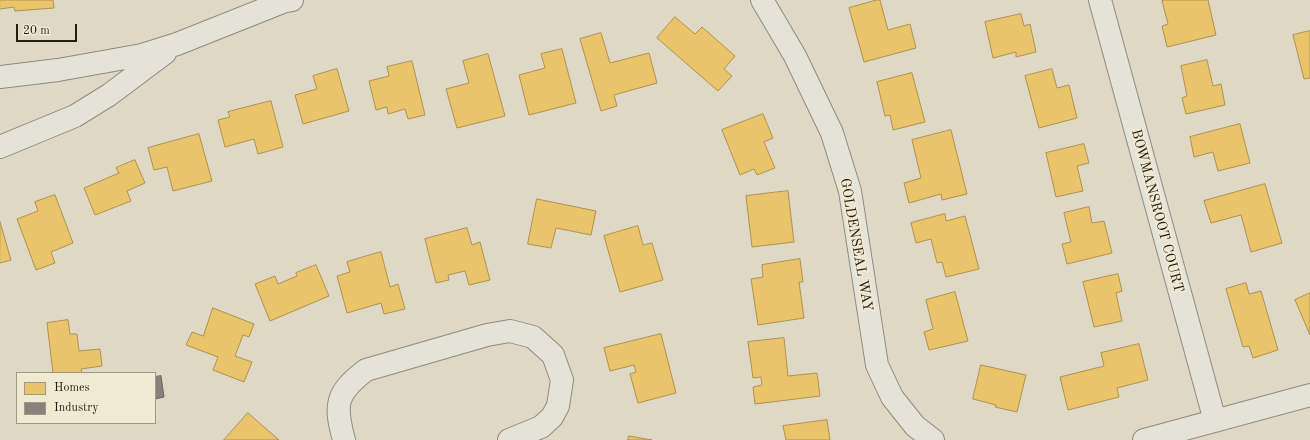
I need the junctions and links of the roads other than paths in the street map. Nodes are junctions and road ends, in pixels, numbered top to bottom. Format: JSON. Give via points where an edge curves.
{"nodes":[{"id":1,"x":292,"y":0,"type":"edge"},
{"id":2,"x":762,"y":0,"type":"edge"},
{"id":3,"x":1100,"y":0,"type":"edge"},
{"id":4,"x":177,"y":44,"type":"junction"},
{"id":5,"x":0,"y":77,"type":"edge"},
{"id":6,"x":0,"y":147,"type":"edge"},
{"id":7,"x":1310,"y":395,"type":"edge"},
{"id":8,"x":1215,"y":421,"type":"junction"},
{"id":9,"x":344,"y":440,"type":"edge"},
{"id":10,"x":509,"y":440,"type":"edge"},
{"id":11,"x":933,"y":440,"type":"edge"},
{"id":12,"x":1144,"y":440,"type":"edge"}],
"edges":[{"from":1,"to":4,"type":"street"},
{"from":2,"to":11,"type":"street","name":"GOLDENSEAL WAY","via":[[795,56],[832,133],[850,191],[877,365],[892,398],[915,426]]},
{"from":3,"to":8,"type":"street","name":"BOWMANSROOT COURT"},
{"from":4,"to":5,"type":"street","via":[[142,55]]},
{"from":4,"to":6,"type":"street","via":[[109,95],[74,116]]},
{"from":7,"to":8,"type":"street"},
{"from":8,"to":12,"type":"street"},
{"from":9,"to":10,"type":"street","via":[[339,420],[343,390],[366,370],[486,335],[510,331],[533,337],[553,355],[562,380],[558,406],[552,417],[541,427]]}]}
